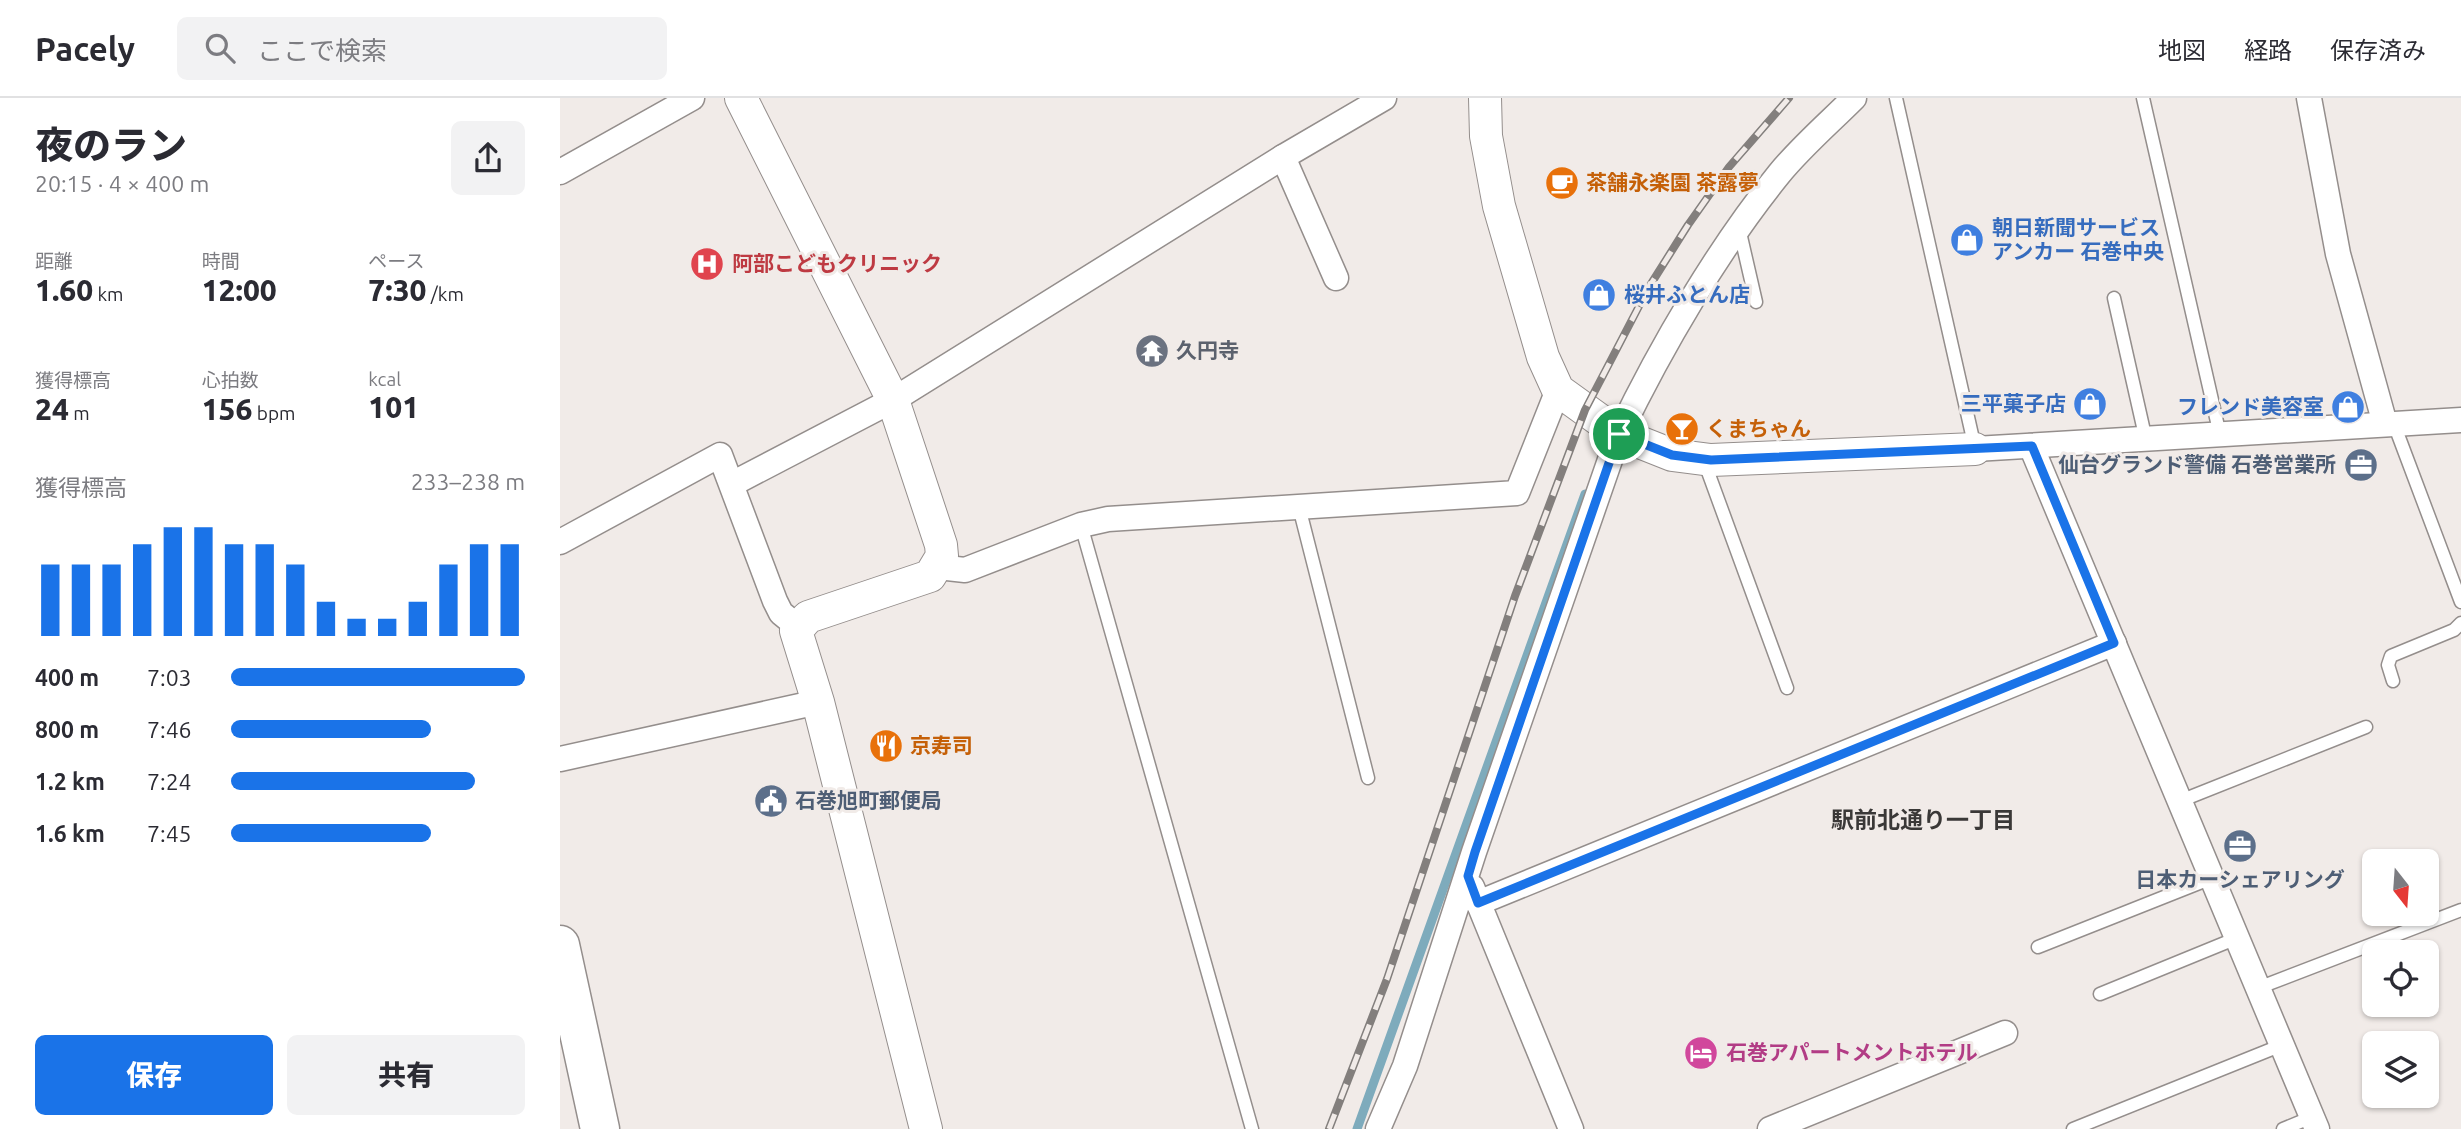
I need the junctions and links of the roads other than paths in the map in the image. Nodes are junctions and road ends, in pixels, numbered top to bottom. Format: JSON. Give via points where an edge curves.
{"nodes":[{"id":1,"x":692,"y":98,"type":"edge"},
{"id":2,"x":741,"y":98,"type":"edge"},
{"id":3,"x":1384,"y":98,"type":"edge"},
{"id":4,"x":1485,"y":98,"type":"edge"},
{"id":5,"x":1854,"y":98,"type":"edge"},
{"id":6,"x":1896,"y":98,"type":"edge"},
{"id":7,"x":2143,"y":98,"type":"edge"},
{"id":8,"x":2309,"y":98,"type":"edge"},
{"id":9,"x":1283,"y":157,"type":"junction"},
{"id":10,"x":560,"y":172,"type":"edge"},
{"id":11,"x":1739,"y":228,"type":"junction"},
{"id":12,"x":1336,"y":278,"type":"dead end"},
{"id":13,"x":2114,"y":298,"type":"dead end"},
{"id":14,"x":1756,"y":302,"type":"dead end"},
{"id":15,"x":1558,"y":390,"type":"junction"},
{"id":16,"x":893,"y":400,"type":"junction"},
{"id":17,"x":2461,"y":420,"type":"edge"},
{"id":18,"x":2390,"y":424,"type":"junction"},
{"id":19,"x":1619,"y":434,"type":"junction"},
{"id":20,"x":2220,"y":435,"type":"junction"},
{"id":21,"x":2146,"y":440,"type":"junction"},
{"id":22,"x":2032,"y":446,"type":"junction"},
{"id":23,"x":1975,"y":449,"type":"junction"},
{"id":24,"x":1704,"y":460,"type":"junction"},
{"id":25,"x":732,"y":484,"type":"junction"},
{"id":26,"x":1299,"y":507,"type":"junction"},
{"id":27,"x":1081,"y":525,"type":"junction"},
{"id":28,"x":560,"y":542,"type":"edge"},
{"id":29,"x":939,"y":567,"type":"junction"},
{"id":30,"x":2461,"y":602,"type":"edge"},
{"id":31,"x":2461,"y":623,"type":"edge"},
{"id":32,"x":797,"y":626,"type":"junction"},
{"id":33,"x":2114,"y":643,"type":"junction"},
{"id":34,"x":2393,"y":681,"type":"dead end"},
{"id":35,"x":1787,"y":688,"type":"dead end"},
{"id":36,"x":818,"y":702,"type":"junction"},
{"id":37,"x":2365,"y":727,"type":"dead end"},
{"id":38,"x":560,"y":759,"type":"edge"},
{"id":39,"x":1368,"y":778,"type":"dead end"},
{"id":40,"x":2180,"y":801,"type":"junction"},
{"id":41,"x":1468,"y":876,"type":"junction"},
{"id":42,"x":2212,"y":878,"type":"junction"},
{"id":43,"x":1478,"y":903,"type":"junction"},
{"id":44,"x":2461,"y":910,"type":"edge"},
{"id":45,"x":2237,"y":938,"type":"junction"},
{"id":46,"x":560,"y":945,"type":"edge"},
{"id":47,"x":2038,"y":947,"type":"dead end"},
{"id":48,"x":2258,"y":988,"type":"junction"},
{"id":49,"x":2100,"y":994,"type":"dead end"},
{"id":50,"x":2005,"y":1033,"type":"dead end"},
{"id":51,"x":2282,"y":1045,"type":"junction"},
{"id":52,"x":2315,"y":1123,"type":"edge"},
{"id":53,"x":600,"y":1129,"type":"edge"},
{"id":54,"x":926,"y":1129,"type":"edge"},
{"id":55,"x":1252,"y":1129,"type":"edge"},
{"id":56,"x":1378,"y":1129,"type":"edge"},
{"id":57,"x":1571,"y":1129,"type":"edge"},
{"id":58,"x":1770,"y":1129,"type":"edge"},
{"id":59,"x":2073,"y":1129,"type":"edge"},
{"id":60,"x":2283,"y":1129,"type":"edge"}],
"edges":[{"from":1,"to":10,"type":"street"},
{"from":2,"to":16,"type":"street"},
{"from":3,"to":9,"type":"street"},
{"from":4,"to":15,"type":"street","via":[[1486,135],[1499,206],[1543,356]]},
{"from":5,"to":11,"type":"street","via":[[1780,172]]},
{"from":6,"to":23,"type":"lane"},
{"from":7,"to":20,"type":"lane"},
{"from":8,"to":18,"type":"street","via":[[2338,254]]},
{"from":9,"to":12,"type":"street"},
{"from":9,"to":16,"type":"street"},
{"from":11,"to":14,"type":"lane"},
{"from":11,"to":19,"type":"street","via":[[1644,381]]},
{"from":13,"to":21,"type":"lane"},
{"from":15,"to":19,"type":"street"},
{"from":15,"to":26,"type":"street","via":[[1517,493]]},
{"from":16,"to":25,"type":"street"},
{"from":16,"to":29,"type":"street","via":[[941,545]]},
{"from":17,"to":18,"type":"street"},
{"from":18,"to":20,"type":"street"},
{"from":18,"to":30,"type":"lane"},
{"from":19,"to":24,"type":"street","via":[[1672,455]]},
{"from":19,"to":41,"type":"street"},
{"from":20,"to":21,"type":"street"},
{"from":21,"to":22,"type":"street"},
{"from":22,"to":23,"type":"street"},
{"from":22,"to":33,"type":"street"},
{"from":23,"to":24,"type":"street"},
{"from":24,"to":35,"type":"lane"},
{"from":25,"to":28,"type":"street","via":[[720,455]]},
{"from":25,"to":32,"type":"street","via":[[775,601]]},
{"from":26,"to":27,"type":"street","via":[[1108,519]]},
{"from":26,"to":39,"type":"lane"},
{"from":27,"to":29,"type":"street","via":[[965,570]]},
{"from":27,"to":55,"type":"lane"},
{"from":29,"to":32,"type":"street","via":[[930,576],[808,617]]},
{"from":31,"to":34,"type":"lane","via":[[2391,656],[2388,665]]},
{"from":32,"to":36,"type":"street"},
{"from":33,"to":40,"type":"street"},
{"from":33,"to":43,"type":"street"},
{"from":36,"to":38,"type":"street"},
{"from":36,"to":54,"type":"street"},
{"from":37,"to":40,"type":"lane"},
{"from":40,"to":42,"type":"street"},
{"from":41,"to":43,"type":"street"},
{"from":41,"to":56,"type":"street","via":[[1405,1066]]},
{"from":42,"to":45,"type":"street"},
{"from":42,"to":47,"type":"lane"},
{"from":43,"to":57,"type":"street"},
{"from":44,"to":48,"type":"lane"},
{"from":45,"to":48,"type":"street"},
{"from":45,"to":49,"type":"lane"},
{"from":46,"to":53,"type":"main road"},
{"from":48,"to":51,"type":"street"},
{"from":50,"to":58,"type":"street"},
{"from":51,"to":52,"type":"street"},
{"from":51,"to":59,"type":"lane"},
{"from":52,"to":60,"type":"lane"}]}
